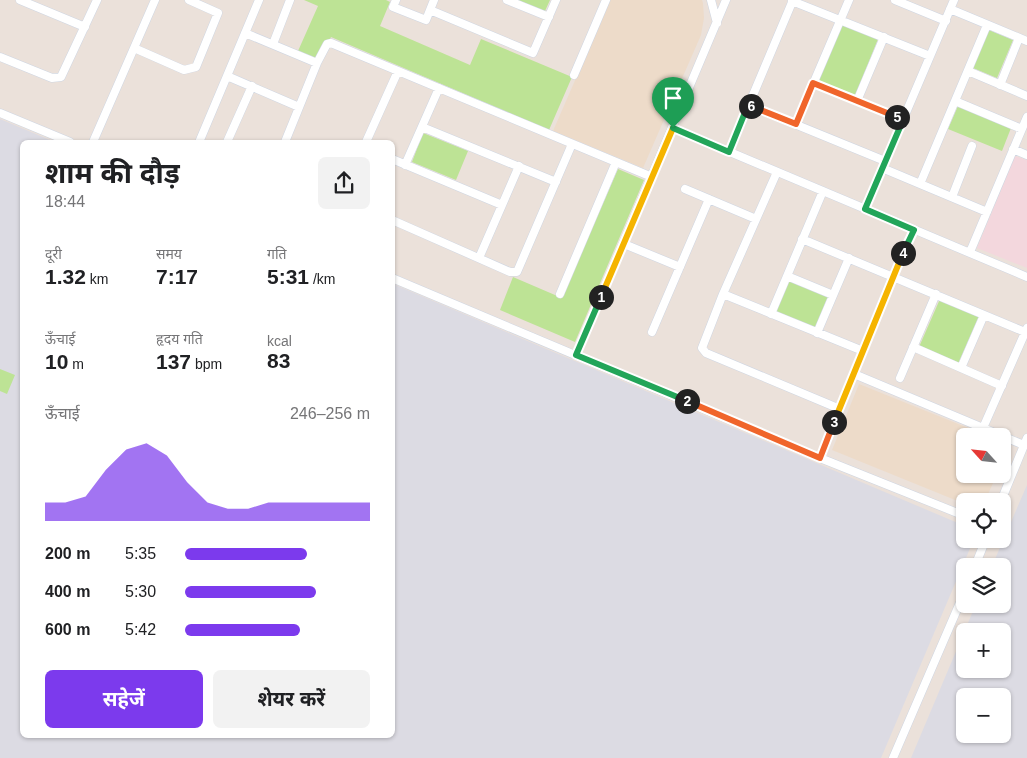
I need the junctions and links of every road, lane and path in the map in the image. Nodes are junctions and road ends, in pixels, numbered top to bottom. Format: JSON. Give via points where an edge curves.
{"nodes":[{"id":1,"x":20,"y":0,"type":"edge"},
{"id":2,"x":97,"y":0,"type":"edge"},
{"id":3,"x":155,"y":0,"type":"edge"},
{"id":4,"x":189,"y":0,"type":"edge"},
{"id":5,"x":260,"y":0,"type":"edge"},
{"id":6,"x":290,"y":0,"type":"edge"},
{"id":7,"x":396,"y":0,"type":"edge"},
{"id":8,"x":434,"y":0,"type":"edge"},
{"id":9,"x":507,"y":0,"type":"edge"},
{"id":10,"x":556,"y":0,"type":"edge"},
{"id":11,"x":606,"y":0,"type":"edge"},
{"id":12,"x":711,"y":0,"type":"edge"},
{"id":13,"x":726,"y":0,"type":"edge"},
{"id":14,"x":792,"y":0,"type":"edge"},
{"id":15,"x":848,"y":0,"type":"edge"},
{"id":16,"x":896,"y":0,"type":"edge"},
{"id":17,"x":954,"y":0,"type":"edge"},
{"id":18,"x":950,"y":9,"type":"junction"},
{"id":19,"x":430,"y":10,"type":"junction"},
{"id":20,"x":549,"y":17,"type":"junction"},
{"id":21,"x":840,"y":20,"type":"junction"},
{"id":22,"x":946,"y":21,"type":"junction"},
{"id":23,"x":717,"y":23,"type":"junction"},
{"id":24,"x":987,"y":25,"type":"junction"},
{"id":25,"x":85,"y":27,"type":"junction"},
{"id":26,"x":246,"y":33,"type":"junction"},
{"id":27,"x":884,"y":38,"type":"junction"},
{"id":28,"x":1019,"y":38,"type":"junction"},
{"id":29,"x":1027,"y":42,"type":"edge"},
{"id":30,"x":273,"y":44,"type":"junction"},
{"id":31,"x":134,"y":48,"type":"junction"},
{"id":32,"x":930,"y":56,"type":"junction"},
{"id":33,"x":0,"y":57,"type":"edge"},
{"id":34,"x":317,"y":63,"type":"junction"},
{"id":35,"x":398,"y":71,"type":"junction"},
{"id":36,"x":968,"y":71,"type":"junction"},
{"id":37,"x":574,"y":75,"type":"dead end"},
{"id":38,"x":227,"y":76,"type":"junction"},
{"id":39,"x":813,"y":83,"type":"junction"},
{"id":40,"x":1000,"y":85,"type":"junction"},
{"id":41,"x":252,"y":86,"type":"junction"},
{"id":42,"x":439,"y":88,"type":"junction"},
{"id":43,"x":1027,"y":96,"type":"edge"},
{"id":44,"x":857,"y":101,"type":"junction"},
{"id":45,"x":955,"y":101,"type":"junction"},
{"id":46,"x":748,"y":105,"type":"junction"},
{"id":47,"x":300,"y":107,"type":"junction"},
{"id":48,"x":0,"y":113,"type":"edge"},
{"id":49,"x":1027,"y":117,"type":"edge"},
{"id":50,"x":903,"y":120,"type":"junction"},
{"id":51,"x":796,"y":124,"type":"junction"},
{"id":52,"x":422,"y":127,"type":"junction"},
{"id":53,"x":673,"y":128,"type":"junction"},
{"id":54,"x":1022,"y":129,"type":"junction"},
{"id":55,"x":65,"y":140,"type":"edge"},
{"id":56,"x":94,"y":140,"type":"edge"},
{"id":57,"x":200,"y":140,"type":"dead end"},
{"id":58,"x":228,"y":140,"type":"edge"},
{"id":59,"x":286,"y":140,"type":"edge"},
{"id":60,"x":367,"y":140,"type":"edge"},
{"id":61,"x":572,"y":144,"type":"junction"},
{"id":62,"x":972,"y":146,"type":"dead end"},
{"id":63,"x":1013,"y":150,"type":"junction"},
{"id":64,"x":729,"y":152,"type":"junction"},
{"id":65,"x":1027,"y":155,"type":"edge"},
{"id":66,"x":395,"y":160,"type":"edge"},
{"id":67,"x":616,"y":162,"type":"junction"},
{"id":68,"x":884,"y":164,"type":"junction"},
{"id":69,"x":405,"y":165,"type":"junction"},
{"id":70,"x":519,"y":166,"type":"junction"},
{"id":71,"x":777,"y":172,"type":"junction"},
{"id":72,"x":652,"y":177,"type":"junction"},
{"id":73,"x":556,"y":182,"type":"junction"},
{"id":74,"x":920,"y":184,"type":"junction"},
{"id":75,"x":685,"y":189,"type":"dead end"},
{"id":76,"x":823,"y":191,"type":"junction"},
{"id":77,"x":952,"y":197,"type":"junction"},
{"id":78,"x":709,"y":199,"type":"junction"},
{"id":79,"x":502,"y":205,"type":"junction"},
{"id":80,"x":865,"y":209,"type":"junction"},
{"id":81,"x":987,"y":212,"type":"junction"},
{"id":82,"x":756,"y":219,"type":"junction"},
{"id":83,"x":395,"y":221,"type":"edge"},
{"id":84,"x":914,"y":230,"type":"junction"},
{"id":85,"x":802,"y":239,"type":"junction"},
{"id":86,"x":624,"y":244,"type":"junction"},
{"id":87,"x":970,"y":252,"type":"junction"},
{"id":88,"x":479,"y":258,"type":"junction"},
{"id":89,"x":848,"y":258,"type":"junction"},
{"id":90,"x":680,"y":267,"type":"junction"},
{"id":91,"x":787,"y":276,"type":"junction"},
{"id":92,"x":893,"y":276,"type":"junction"},
{"id":93,"x":1027,"y":277,"type":"edge"},
{"id":94,"x":395,"y":279,"type":"edge"},
{"id":95,"x":560,"y":294,"type":"dead end"},
{"id":96,"x":723,"y":294,"type":"junction"},
{"id":97,"x":936,"y":294,"type":"junction"},
{"id":98,"x":833,"y":295,"type":"junction"},
{"id":99,"x":771,"y":314,"type":"junction"},
{"id":100,"x":984,"y":315,"type":"junction"},
{"id":101,"x":1026,"y":330,"type":"edge"},
{"id":102,"x":652,"y":332,"type":"dead end"},
{"id":103,"x":817,"y":333,"type":"junction"},
{"id":104,"x":913,"y":347,"type":"junction"},
{"id":105,"x":863,"y":351,"type":"junction"},
{"id":106,"x":576,"y":355,"type":"junction"},
{"id":107,"x":960,"y":368,"type":"junction"},
{"id":108,"x":854,"y":374,"type":"junction"},
{"id":109,"x":900,"y":378,"type":"dead end"},
{"id":110,"x":1002,"y":386,"type":"junction"},
{"id":111,"x":840,"y":409,"type":"junction"},
{"id":112,"x":983,"y":428,"type":"joint"},
{"id":113,"x":1011,"y":438,"type":"edge"},
{"id":114,"x":1025,"y":441,"type":"edge"},
{"id":115,"x":820,"y":458,"type":"junction"},
{"id":116,"x":1004,"y":493,"type":"edge"},
{"id":117,"x":956,"y":512,"type":"edge"},
{"id":118,"x":956,"y":612,"type":"edge"},
{"id":119,"x":893,"y":758,"type":"edge"}],
"edges":[{"from":1,"to":25,"type":"street"},
{"from":2,"to":25,"type":"street"},
{"from":3,"to":31,"type":"street"},
{"from":4,"to":31,"type":"street","via":[[218,13],[196,67],[184,70]]},
{"from":5,"to":26,"type":"street"},
{"from":6,"to":30,"type":"street"},
{"from":7,"to":19,"type":"street","via":[[393,7],[426,20]]},
{"from":8,"to":19,"type":"street"},
{"from":9,"to":20,"type":"street"},
{"from":10,"to":20,"type":"street"},
{"from":11,"to":37,"type":"street"},
{"from":12,"to":23,"type":"street"},
{"from":13,"to":23,"type":"street"},
{"from":14,"to":21,"type":"street"},
{"from":14,"to":46,"type":"street"},
{"from":15,"to":21,"type":"street"},
{"from":16,"to":22,"type":"street"},
{"from":17,"to":18,"type":"street"},
{"from":18,"to":22,"type":"street"},
{"from":18,"to":24,"type":"street"},
{"from":19,"to":20,"type":"street","via":[[533,53]]},
{"from":21,"to":27,"type":"street"},
{"from":21,"to":39,"type":"street"},
{"from":22,"to":32,"type":"street"},
{"from":23,"to":53,"type":"street"},
{"from":24,"to":28,"type":"street"},
{"from":24,"to":36,"type":"street"},
{"from":25,"to":33,"type":"street","via":[[61,77],[57,79]]},
{"from":26,"to":30,"type":"street"},
{"from":26,"to":38,"type":"street"},
{"from":27,"to":32,"type":"street"},
{"from":27,"to":44,"type":"street"},
{"from":28,"to":29,"type":"street"},
{"from":28,"to":40,"type":"street"},
{"from":30,"to":34,"type":"street"},
{"from":31,"to":56,"type":"street"},
{"from":32,"to":50,"type":"street"},
{"from":34,"to":35,"type":"street","via":[[327,44],[331,43]]},
{"from":34,"to":47,"type":"street"},
{"from":35,"to":42,"type":"street"},
{"from":35,"to":60,"type":"street"},
{"from":36,"to":40,"type":"street"},
{"from":36,"to":45,"type":"street"},
{"from":38,"to":41,"type":"street"},
{"from":38,"to":57,"type":"street"},
{"from":39,"to":44,"type":"street"},
{"from":39,"to":51,"type":"street"},
{"from":40,"to":43,"type":"street"},
{"from":41,"to":47,"type":"street"},
{"from":41,"to":58,"type":"street"},
{"from":42,"to":52,"type":"street"},
{"from":42,"to":61,"type":"street"},
{"from":44,"to":50,"type":"street"},
{"from":45,"to":54,"type":"street"},
{"from":45,"to":74,"type":"street"},
{"from":46,"to":51,"type":"street"},
{"from":46,"to":64,"type":"street"},
{"from":47,"to":59,"type":"street"},
{"from":48,"to":55,"type":"street"},
{"from":49,"to":54,"type":"street"},
{"from":50,"to":68,"type":"street"},
{"from":51,"to":68,"type":"street"},
{"from":52,"to":69,"type":"street"},
{"from":52,"to":70,"type":"street"},
{"from":53,"to":64,"type":"street"},
{"from":53,"to":72,"type":"street"},
{"from":54,"to":63,"type":"street"},
{"from":61,"to":67,"type":"street"},
{"from":61,"to":73,"type":"street"},
{"from":62,"to":77,"type":"street"},
{"from":63,"to":65,"type":"street"},
{"from":63,"to":81,"type":"street"},
{"from":64,"to":71,"type":"street"},
{"from":66,"to":69,"type":"street"},
{"from":67,"to":72,"type":"street"},
{"from":67,"to":95,"type":"street"},
{"from":68,"to":74,"type":"street"},
{"from":68,"to":80,"type":"street"},
{"from":69,"to":79,"type":"street"},
{"from":70,"to":73,"type":"street"},
{"from":70,"to":79,"type":"street"},
{"from":71,"to":76,"type":"street"},
{"from":71,"to":82,"type":"street"},
{"from":72,"to":86,"type":"street"},
{"from":73,"to":88,"type":"street","via":[[517,272]]},
{"from":74,"to":77,"type":"street"},
{"from":75,"to":78,"type":"street"},
{"from":76,"to":80,"type":"street"},
{"from":76,"to":85,"type":"street"},
{"from":77,"to":81,"type":"street"},
{"from":78,"to":82,"type":"street"},
{"from":78,"to":90,"type":"street"},
{"from":79,"to":88,"type":"street"},
{"from":80,"to":84,"type":"street"},
{"from":81,"to":87,"type":"street"},
{"from":82,"to":96,"type":"street"},
{"from":83,"to":88,"type":"street"},
{"from":84,"to":87,"type":"street"},
{"from":84,"to":92,"type":"street"},
{"from":85,"to":89,"type":"street"},
{"from":85,"to":91,"type":"street"},
{"from":86,"to":90,"type":"street"},
{"from":86,"to":106,"type":"street"},
{"from":87,"to":93,"type":"street"},
{"from":89,"to":92,"type":"street"},
{"from":89,"to":98,"type":"street"},
{"from":90,"to":102,"type":"street"},
{"from":91,"to":98,"type":"street"},
{"from":91,"to":99,"type":"street"},
{"from":92,"to":97,"type":"street"},
{"from":92,"to":105,"type":"street"},
{"from":94,"to":106,"type":"street"},
{"from":96,"to":99,"type":"street"},
{"from":96,"to":111,"type":"street","via":[[702,343],[703,351]]},
{"from":97,"to":100,"type":"street"},
{"from":97,"to":104,"type":"street"},
{"from":98,"to":103,"type":"street"},
{"from":99,"to":103,"type":"street"},
{"from":100,"to":101,"type":"street"},
{"from":100,"to":107,"type":"street"},
{"from":101,"to":110,"type":"street"},
{"from":103,"to":105,"type":"street"},
{"from":104,"to":107,"type":"street"},
{"from":104,"to":109,"type":"street"},
{"from":105,"to":108,"type":"street"},
{"from":106,"to":115,"type":"street"},
{"from":107,"to":110,"type":"street"},
{"from":108,"to":111,"type":"street"},
{"from":108,"to":112,"type":"street"},
{"from":110,"to":112,"type":"street"},
{"from":111,"to":115,"type":"street"},
{"from":113,"to":114,"type":"street"},
{"from":114,"to":116,"type":"street"},
{"from":115,"to":117,"type":"street"},
{"from":118,"to":119,"type":"street"}]}
